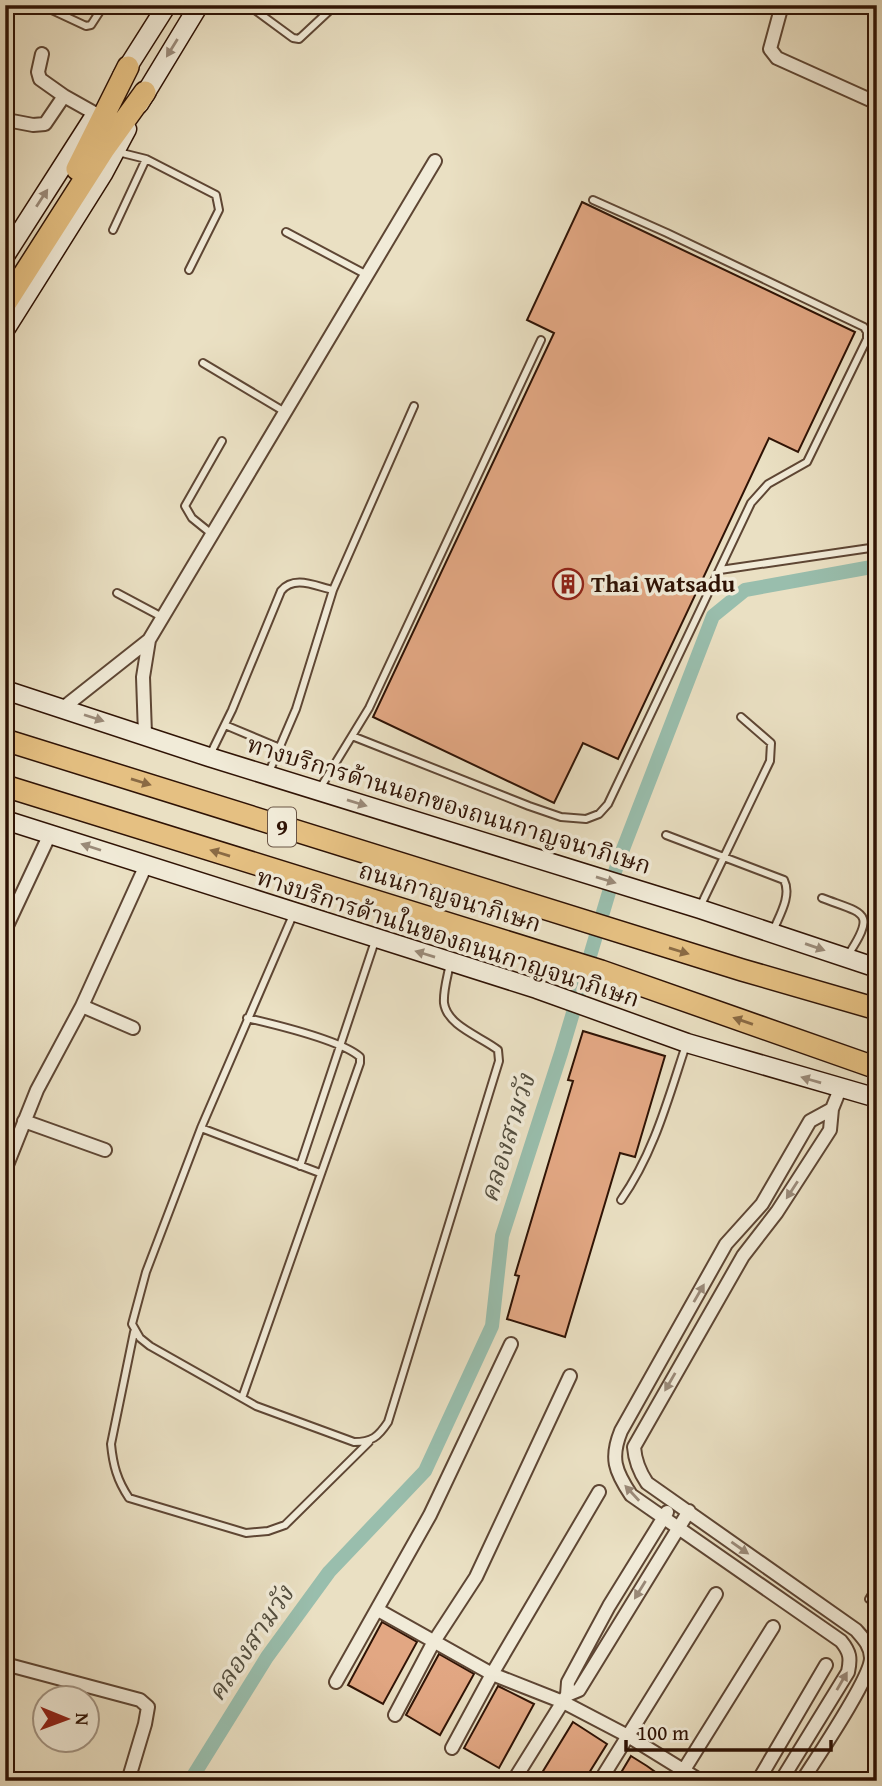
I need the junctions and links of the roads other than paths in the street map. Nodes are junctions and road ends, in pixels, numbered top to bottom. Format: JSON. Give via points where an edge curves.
{"nodes":[{"id":1,"x":41,"y":5,"type":"edge"},
{"id":2,"x":104,"y":5,"type":"edge"},
{"id":3,"x":167,"y":5,"type":"edge"},
{"id":4,"x":199,"y":5,"type":"edge"},
{"id":5,"x":248,"y":5,"type":"edge"},
{"id":6,"x":782,"y":5,"type":"edge"},
{"id":7,"x":54,"y":8,"type":"edge"},
{"id":8,"x":329,"y":11,"type":"dead end"},
{"id":9,"x":42,"y":54,"type":"dead end"},
{"id":10,"x":128,"y":67,"type":"junction"},
{"id":11,"x":145,"y":92,"type":"junction"},
{"id":12,"x":64,"y":96,"type":"junction"},
{"id":13,"x":877,"y":103,"type":"edge"},
{"id":14,"x":96,"y":114,"type":"junction"},
{"id":15,"x":12,"y":121,"type":"dead end"},
{"id":16,"x":116,"y":151,"type":"junction"},
{"id":17,"x":146,"y":159,"type":"junction"},
{"id":18,"x":435,"y":162,"type":"dead end"},
{"id":19,"x":593,"y":200,"type":"dead end"},
{"id":20,"x":113,"y":230,"type":"dead end"},
{"id":21,"x":286,"y":232,"type":"dead end"},
{"id":22,"x":5,"y":256,"type":"edge"},
{"id":23,"x":188,"y":270,"type":"dead end"},
{"id":24,"x":367,"y":275,"type":"junction"},
{"id":25,"x":5,"y":287,"type":"edge"},
{"id":26,"x":5,"y":304,"type":"edge"},
{"id":27,"x":5,"y":330,"type":"edge"},
{"id":28,"x":541,"y":340,"type":"dead end"},
{"id":29,"x":203,"y":363,"type":"dead end"},
{"id":30,"x":414,"y":407,"type":"dead end"},
{"id":31,"x":285,"y":412,"type":"junction"},
{"id":32,"x":222,"y":441,"type":"dead end"},
{"id":33,"x":213,"y":535,"type":"junction"},
{"id":34,"x":877,"y":547,"type":"edge"},
{"id":35,"x":720,"y":570,"type":"junction"},
{"id":36,"x":333,"y":590,"type":"junction"},
{"id":37,"x":117,"y":593,"type":"dead end"},
{"id":38,"x":164,"y":618,"type":"junction"},
{"id":39,"x":149,"y":640,"type":"junction"},
{"id":40,"x":5,"y":690,"type":"edge"},
{"id":41,"x":63,"y":708,"type":"junction"},
{"id":42,"x":741,"y":717,"type":"dead end"},
{"id":43,"x":225,"y":725,"type":"junction"},
{"id":44,"x":145,"y":734,"type":"junction"},
{"id":45,"x":352,"y":736,"type":"junction"},
{"id":46,"x":5,"y":740,"type":"edge"},
{"id":47,"x":280,"y":748,"type":"junction"},
{"id":48,"x":209,"y":757,"type":"junction"},
{"id":49,"x":268,"y":774,"type":"junction"},
{"id":50,"x":5,"y":786,"type":"edge"},
{"id":51,"x":318,"y":791,"type":"junction"},
{"id":52,"x":5,"y":820,"type":"edge"},
{"id":53,"x":50,"y":834,"type":"junction"},
{"id":54,"x":666,"y":835,"type":"dead end"},
{"id":55,"x":725,"y":857,"type":"junction"},
{"id":56,"x":146,"y":865,"type":"junction"},
{"id":57,"x":822,"y":898,"type":"dead end"},
{"id":58,"x":699,"y":909,"type":"junction"},
{"id":59,"x":293,"y":913,"type":"junction"},
{"id":60,"x":5,"y":930,"type":"edge"},
{"id":61,"x":772,"y":933,"type":"junction"},
{"id":62,"x":376,"y":939,"type":"junction"},
{"id":63,"x":846,"y":958,"type":"junction"},
{"id":64,"x":450,"y":961,"type":"junction"},
{"id":65,"x":877,"y":968,"type":"edge"},
{"id":66,"x":82,"y":1006,"type":"junction"},
{"id":67,"x":877,"y":1009,"type":"edge"},
{"id":68,"x":247,"y":1018,"type":"junction"},
{"id":69,"x":133,"y":1028,"type":"dead end"},
{"id":70,"x":687,"y":1043,"type":"junction"},
{"id":71,"x":340,"y":1047,"type":"junction"},
{"id":72,"x":877,"y":1068,"type":"edge"},
{"id":73,"x":840,"y":1088,"type":"junction"},
{"id":74,"x":877,"y":1098,"type":"edge"},
{"id":75,"x":832,"y":1109,"type":"junction"},
{"id":76,"x":24,"y":1121,"type":"junction"},
{"id":77,"x":201,"y":1128,"type":"junction"},
{"id":78,"x":105,"y":1150,"type":"dead end"},
{"id":79,"x":789,"y":1159,"type":"junction"},
{"id":80,"x":300,"y":1166,"type":"junction"},
{"id":81,"x":806,"y":1169,"type":"junction"},
{"id":82,"x":5,"y":1170,"type":"edge"},
{"id":83,"x":320,"y":1173,"type":"junction"},
{"id":84,"x":621,"y":1200,"type":"dead end"},
{"id":85,"x":714,"y":1267,"type":"junction"},
{"id":86,"x":731,"y":1276,"type":"junction"},
{"id":87,"x":134,"y":1332,"type":"junction"},
{"id":88,"x":511,"y":1344,"type":"dead end"},
{"id":89,"x":570,"y":1376,"type":"dead end"},
{"id":90,"x":242,"y":1398,"type":"junction"},
{"id":91,"x":369,"y":1442,"type":"junction"},
{"id":92,"x":599,"y":1492,"type":"dead end"},
{"id":93,"x":673,"y":1503,"type":"junction"},
{"id":94,"x":689,"y":1511,"type":"junction"},
{"id":95,"x":663,"y":1518,"type":"junction"},
{"id":96,"x":678,"y":1528,"type":"junction"},
{"id":97,"x":877,"y":1586,"type":"edge"},
{"id":98,"x":716,"y":1594,"type":"dead end"},
{"id":99,"x":869,"y":1599,"type":"dead end"},
{"id":100,"x":378,"y":1610,"type":"junction"},
{"id":101,"x":774,"y":1628,"type":"dead end"},
{"id":102,"x":433,"y":1643,"type":"junction"},
{"id":103,"x":5,"y":1664,"type":"edge"},
{"id":104,"x":827,"y":1665,"type":"dead end"},
{"id":105,"x":492,"y":1674,"type":"junction"},
{"id":106,"x":336,"y":1682,"type":"dead end"},
{"id":107,"x":565,"y":1699,"type":"junction"},
{"id":108,"x":395,"y":1715,"type":"dead end"},
{"id":109,"x":628,"y":1736,"type":"junction"},
{"id":110,"x":452,"y":1748,"type":"dead end"},
{"id":111,"x":680,"y":1775,"type":"edge"},
{"id":112,"x":877,"y":1775,"type":"edge"},
{"id":113,"x":514,"y":1780,"type":"edge"},
{"id":114,"x":128,"y":1781,"type":"edge"},
{"id":115,"x":600,"y":1781,"type":"edge"},
{"id":116,"x":701,"y":1781,"type":"edge"},
{"id":117,"x":758,"y":1781,"type":"edge"},
{"id":118,"x":781,"y":1781,"type":"edge"},
{"id":119,"x":802,"y":1781,"type":"edge"},
{"id":120,"x":873,"y":1781,"type":"edge"}],
"edges":[{"from":1,"to":7,"type":"lane"},
{"from":2,"to":7,"type":"lane","via":[[86,26]]},
{"from":3,"to":10,"type":"main road"},
{"from":4,"to":11,"type":"main road","one_way":true},
{"from":5,"to":8,"type":"lane","via":[[299,39]]},
{"from":6,"to":13,"type":"street","via":[[771,49],[777,58]]},
{"from":9,"to":12,"type":"street","via":[[40,79]]},
{"from":10,"to":14,"type":"main road"},
{"from":10,"to":25,"type":"main road","via":[[74,175]]},
{"from":11,"to":16,"type":"main road"},
{"from":11,"to":26,"type":"main road"},
{"from":12,"to":14,"type":"street"},
{"from":12,"to":15,"type":"street","via":[[45,124]]},
{"from":22,"to":14,"type":"main road","one_way":true},
{"from":16,"to":17,"type":"lane"},
{"from":16,"to":27,"type":"main road"},
{"from":17,"to":20,"type":"lane"},
{"from":17,"to":23,"type":"lane","via":[[216,195],[219,210]]},
{"from":18,"to":24,"type":"street"},
{"from":19,"to":35,"type":"lane","via":[[867,332],[815,450],[807,462],[768,484],[751,503]]},
{"from":21,"to":24,"type":"lane"},
{"from":24,"to":31,"type":"street"},
{"from":28,"to":45,"type":"lane"},
{"from":29,"to":31,"type":"lane"},
{"from":30,"to":36,"type":"lane"},
{"from":31,"to":33,"type":"street"},
{"from":32,"to":33,"type":"lane","via":[[185,506]]},
{"from":33,"to":38,"type":"street"},
{"from":34,"to":35,"type":"lane"},
{"from":35,"to":45,"type":"lane","via":[[608,804],[599,814],[586,819],[561,817]]},
{"from":36,"to":43,"type":"lane","via":[[295,581],[287,584]]},
{"from":36,"to":47,"type":"lane"},
{"from":37,"to":38,"type":"lane"},
{"from":38,"to":39,"type":"street"},
{"from":39,"to":41,"type":"street"},
{"from":39,"to":44,"type":"street","via":[[143,677]]},
{"from":40,"to":41,"type":"main road","name":"ทางบริการด้านนอกของถนนกาญจนาภิเษก"},
{"from":41,"to":44,"type":"main road","name":"ทางบริการด้านนอกของถนนกาญจนาภิเษก","one_way":true},
{"from":42,"to":55,"type":"lane","via":[[771,743],[772,750]]},
{"from":43,"to":47,"type":"lane"},
{"from":43,"to":48,"type":"lane"},
{"from":44,"to":48,"type":"main road","name":"ทางบริการด้านนอกของถนนกาญจนาภิเษก"},
{"from":45,"to":51,"type":"lane"},
{"from":46,"to":67,"type":"main road","name":"ถนนกาญจนาภิเษก","number":"9","one_way":true},
{"from":47,"to":49,"type":"lane"},
{"from":48,"to":49,"type":"main road","name":"ทางบริการด้านนอกของถนนกาญจนาภิเษก"},
{"from":49,"to":51,"type":"main road","name":"ทางบริการด้านนอกของถนนกาญจนาภิเษก"},
{"from":72,"to":50,"type":"main road","name":"ถนนกาญจนาภิเษก","number":"9","one_way":true,"via":[[601,971]]},
{"from":51,"to":58,"type":"main road","name":"ทางบริการด้านนอกของถนนกาญจนาภิเษก","one_way":true},
{"from":52,"to":53,"type":"main road","name":"ทางบริการด้านในของถนนกาญจนาภิเษก"},
{"from":56,"to":53,"type":"main road","name":"ทางบริการด้านในของถนนกาญจนาภิเษก","one_way":true},
{"from":53,"to":60,"type":"street"},
{"from":54,"to":55,"type":"lane"},
{"from":55,"to":58,"type":"lane"},
{"from":55,"to":61,"type":"lane","via":[[783,880],[788,887]]},
{"from":56,"to":59,"type":"main road","name":"ทางบริการด้านในของถนนกาญจนาภิเษก"},
{"from":56,"to":66,"type":"street"},
{"from":57,"to":63,"type":"lane","via":[[859,912],[863,918],[864,931]]},
{"from":58,"to":61,"type":"main road","name":"ทางบริการด้านนอกของถนนกาญจนาภิเษก"},
{"from":59,"to":62,"type":"main road","name":"ทางบริการด้านในของถนนกาญจนาภิเษก"},
{"from":59,"to":68,"type":"lane"},
{"from":61,"to":63,"type":"main road","name":"ทางบริการด้านนอกของถนนกาญจนาภิเษก","one_way":true},
{"from":64,"to":62,"type":"main road","name":"ทางบริการด้านในของถนนกาญจนาภิเษก","one_way":true},
{"from":62,"to":71,"type":"lane"},
{"from":63,"to":65,"type":"main road","name":"ทางบริการด้านนอกของถนนกาญจนาภิเษก"},
{"from":64,"to":70,"type":"main road","name":"ทางบริการด้านในของถนนกาญจนาภิเษก"},
{"from":64,"to":91,"type":"lane","via":[[446,1010],[453,1020],[498,1050],[499,1061],[393,1408],[379,1435]]},
{"from":66,"to":69,"type":"street"},
{"from":66,"to":76,"type":"street"},
{"from":68,"to":71,"type":"lane"},
{"from":68,"to":77,"type":"lane"},
{"from":73,"to":70,"type":"main road","name":"ทางบริการด้านในของถนนกาญจนาภิเษก","one_way":true},
{"from":70,"to":84,"type":"lane","via":[[652,1146]]},
{"from":71,"to":80,"type":"lane"},
{"from":71,"to":83,"type":"lane","via":[[354,1053],[360,1063]]},
{"from":73,"to":74,"type":"main road","name":"ทางบริการด้านในของถนนกาญจนาภิเษก"},
{"from":73,"to":75,"type":"street"},
{"from":75,"to":79,"type":"street","via":[[810,1121]]},
{"from":75,"to":81,"type":"street","via":[[830,1130]]},
{"from":76,"to":78,"type":"street"},
{"from":76,"to":82,"type":"street"},
{"from":77,"to":80,"type":"lane"},
{"from":77,"to":87,"type":"lane","via":[[146,1272],[132,1324]]},
{"from":79,"to":81,"type":"street"},
{"from":79,"to":85,"type":"street"},
{"from":80,"to":83,"type":"lane"},
{"from":81,"to":86,"type":"street","one_way":true},
{"from":83,"to":90,"type":"lane"},
{"from":85,"to":86,"type":"street"},
{"from":95,"to":85,"type":"street","one_way":true,"via":[[631,1495],[614,1462],[614,1447]]},
{"from":86,"to":93,"type":"street","one_way":true,"via":[[634,1447],[647,1483]]},
{"from":87,"to":90,"type":"lane","via":[[150,1346]]},
{"from":87,"to":91,"type":"lane","via":[[111,1444],[118,1481],[129,1497],[246,1533],[268,1531],[285,1525]]},
{"from":88,"to":100,"type":"street","via":[[430,1515]]},
{"from":89,"to":102,"type":"street","via":[[476,1577]]},
{"from":90,"to":91,"type":"lane","via":[[354,1442]]},
{"from":92,"to":105,"type":"street"},
{"from":93,"to":94,"type":"street"},
{"from":93,"to":95,"type":"street"},
{"from":94,"to":96,"type":"street"},
{"from":94,"to":119,"type":"street","one_way":true,"via":[[856,1630],[867,1643],[871,1658],[864,1680]]},
{"from":95,"to":96,"type":"street"},
{"from":95,"to":107,"type":"street","via":[[609,1606],[568,1682]]},
{"from":96,"to":107,"type":"street","one_way":true,"via":[[579,1690]]},
{"from":118,"to":96,"type":"street","one_way":true,"via":[[848,1672],[849,1650]]},
{"from":97,"to":99,"type":"lane"},
{"from":98,"to":109,"type":"street"},
{"from":100,"to":102,"type":"street"},
{"from":100,"to":106,"type":"street"},
{"from":101,"to":111,"type":"street"},
{"from":102,"to":105,"type":"street"},
{"from":102,"to":108,"type":"street"},
{"from":103,"to":114,"type":"street","via":[[140,1700],[148,1707]]},
{"from":104,"to":117,"type":"street"},
{"from":105,"to":107,"type":"street"},
{"from":105,"to":110,"type":"street"},
{"from":107,"to":109,"type":"street"},
{"from":107,"to":113,"type":"street"},
{"from":109,"to":111,"type":"street"},
{"from":109,"to":115,"type":"street"},
{"from":111,"to":116,"type":"street"},
{"from":112,"to":120,"type":"street"}]}
